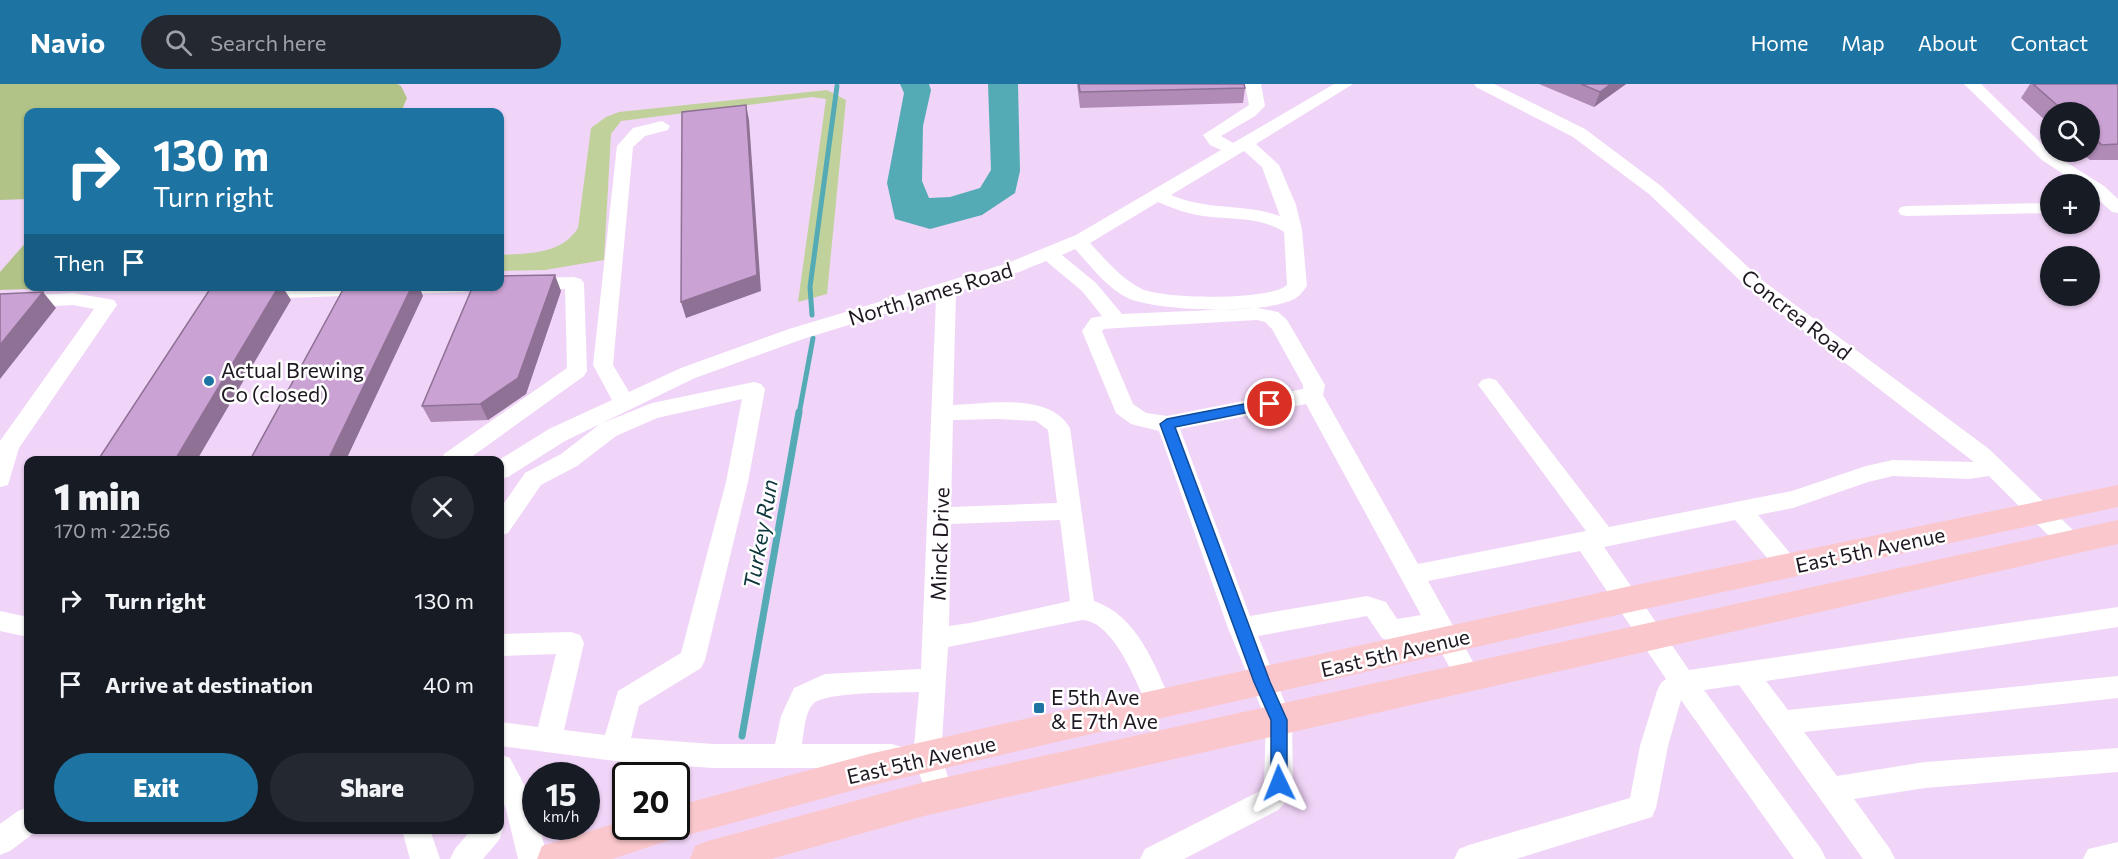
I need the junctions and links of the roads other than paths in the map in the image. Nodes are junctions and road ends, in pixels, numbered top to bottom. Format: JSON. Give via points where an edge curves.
{"nodes":[{"id":1,"x":1253,"y":84,"type":"edge"},
{"id":2,"x":1345,"y":84,"type":"edge"},
{"id":3,"x":1482,"y":84,"type":"edge"},
{"id":4,"x":1972,"y":84,"type":"edge"},
{"id":5,"x":662,"y":126,"type":"dead end"},
{"id":6,"x":1240,"y":147,"type":"junction"},
{"id":7,"x":1159,"y":196,"type":"junction"},
{"id":8,"x":2100,"y":207,"type":"edge"},
{"id":9,"x":2117,"y":207,"type":"edge"},
{"id":10,"x":2040,"y":208,"type":"edge"},
{"id":11,"x":1907,"y":211,"type":"dead end"},
{"id":12,"x":1293,"y":230,"type":"junction"},
{"id":13,"x":1078,"y":241,"type":"junction"},
{"id":14,"x":1048,"y":253,"type":"junction"},
{"id":15,"x":504,"y":285,"type":"edge"},
{"id":16,"x":946,"y":289,"type":"junction"},
{"id":17,"x":299,"y":291,"type":"edge"},
{"id":18,"x":233,"y":293,"type":"edge"},
{"id":19,"x":0,"y":303,"type":"edge"},
{"id":20,"x":1117,"y":321,"type":"junction"},
{"id":21,"x":603,"y":366,"type":"junction"},
{"id":22,"x":577,"y":371,"type":"junction"},
{"id":23,"x":1489,"y":385,"type":"dead end"},
{"id":24,"x":1312,"y":395,"type":"junction"},
{"id":25,"x":624,"y":402,"type":"junction"},
{"id":26,"x":942,"y":413,"type":"junction"},
{"id":27,"x":1167,"y":424,"type":"junction"},
{"id":28,"x":547,"y":441,"type":"junction"},
{"id":29,"x":458,"y":456,"type":"edge"},
{"id":30,"x":569,"y":460,"type":"junction"},
{"id":31,"x":1993,"y":467,"type":"junction"},
{"id":32,"x":504,"y":468,"type":"edge"},
{"id":33,"x":0,"y":479,"type":"edge"},
{"id":34,"x":2118,"y":496,"type":"edge"},
{"id":35,"x":1740,"y":510,"type":"junction"},
{"id":36,"x":1070,"y":511,"type":"junction"},
{"id":37,"x":2040,"y":513,"type":"junction"},
{"id":38,"x":939,"y":516,"type":"junction"},
{"id":39,"x":504,"y":521,"type":"edge"},
{"id":40,"x":2118,"y":532,"type":"edge"},
{"id":41,"x":1595,"y":539,"type":"junction"},
{"id":42,"x":2070,"y":543,"type":"junction"},
{"id":43,"x":1789,"y":566,"type":"junction"},
{"id":44,"x":1412,"y":575,"type":"junction"},
{"id":45,"x":1626,"y":600,"type":"junction"},
{"id":46,"x":1083,"y":609,"type":"junction"},
{"id":47,"x":2118,"y":617,"type":"edge"},
{"id":48,"x":0,"y":621,"type":"edge"},
{"id":49,"x":24,"y":626,"type":"edge"},
{"id":50,"x":1241,"y":628,"type":"junction"},
{"id":51,"x":1443,"y":631,"type":"junction"},
{"id":52,"x":936,"y":638,"type":"junction"},
{"id":53,"x":1653,"y":638,"type":"junction"},
{"id":54,"x":504,"y":645,"type":"edge"},
{"id":55,"x":1744,"y":672,"type":"junction"},
{"id":56,"x":1469,"y":678,"type":"junction"},
{"id":57,"x":933,"y":680,"type":"junction"},
{"id":58,"x":1262,"y":682,"type":"junction"},
{"id":59,"x":1683,"y":682,"type":"junction"},
{"id":60,"x":2118,"y":687,"type":"edge"},
{"id":61,"x":1159,"y":704,"type":"junction"},
{"id":62,"x":1279,"y":720,"type":"junction"},
{"id":63,"x":1782,"y":723,"type":"junction"},
{"id":64,"x":504,"y":735,"type":"edge"},
{"id":65,"x":548,"y":741,"type":"junction"},
{"id":66,"x":615,"y":749,"type":"junction"},
{"id":67,"x":786,"y":755,"type":"junction"},
{"id":68,"x":927,"y":757,"type":"junction"},
{"id":69,"x":2118,"y":760,"type":"edge"},
{"id":70,"x":504,"y":785,"type":"edge"},
{"id":71,"x":1830,"y":790,"type":"junction"},
{"id":72,"x":941,"y":795,"type":"junction"},
{"id":73,"x":510,"y":813,"type":"edge"},
{"id":74,"x":690,"y":819,"type":"edge"},
{"id":75,"x":24,"y":823,"type":"edge"},
{"id":76,"x":417,"y":834,"type":"edge"},
{"id":77,"x":486,"y":834,"type":"edge"},
{"id":78,"x":617,"y":840,"type":"edge"},
{"id":79,"x":0,"y":841,"type":"edge"},
{"id":80,"x":2118,"y":856,"type":"edge"},
{"id":81,"x":425,"y":859,"type":"edge"},
{"id":82,"x":465,"y":859,"type":"edge"},
{"id":83,"x":533,"y":859,"type":"edge"},
{"id":84,"x":555,"y":859,"type":"edge"},
{"id":85,"x":708,"y":859,"type":"edge"},
{"id":86,"x":1155,"y":859,"type":"edge"},
{"id":87,"x":1469,"y":859,"type":"edge"},
{"id":88,"x":1811,"y":859,"type":"edge"},
{"id":89,"x":1880,"y":859,"type":"edge"},
{"id":90,"x":2098,"y":859,"type":"edge"}],
"edges":[{"from":1,"to":6,"type":"street","via":[[1257,106],[1211,135],[1216,141]]},
{"from":2,"to":6,"type":"street","name":"North James Road"},
{"from":3,"to":31,"type":"street","name":"Concrea Road","via":[[1579,133],[1655,190],[1755,284]]},
{"from":4,"to":9,"type":"street","via":[[2048,156]]},
{"from":5,"to":21,"type":"street","via":[[639,132],[625,146]]},
{"from":6,"to":7,"type":"street","name":"North James Road"},
{"from":6,"to":12,"type":"street","via":[[1270,165]]},
{"from":7,"to":12,"type":"street","via":[[1202,211],[1268,216]]},
{"from":7,"to":13,"type":"street","name":"North James Road"},
{"from":8,"to":9,"type":"street"},
{"from":10,"to":11,"type":"street"},
{"from":12,"to":13,"type":"street","via":[[1298,286],[1280,298],[1263,300],[1150,299],[1123,286]]},
{"from":13,"to":14,"type":"street","name":"North James Road"},
{"from":14,"to":16,"type":"street","name":"North James Road"},
{"from":14,"to":20,"type":"street","via":[[1089,287]]},
{"from":15,"to":22,"type":"street","via":[[574,283]]},
{"from":16,"to":25,"type":"street","name":"North James Road","via":[[796,334],[688,373]]},
{"from":16,"to":26,"type":"street","name":"Minck Drive"},
{"from":17,"to":18,"type":"street"},
{"from":19,"to":33,"type":"street","via":[[73,299],[107,305],[8,446]]},
{"from":20,"to":24,"type":"street","via":[[1257,314],[1271,317],[1280,325],[1314,385]]},
{"from":20,"to":27,"type":"street","via":[[1098,324],[1092,331],[1124,408],[1142,420]]},
{"from":21,"to":22,"type":"street"},
{"from":21,"to":25,"type":"street"},
{"from":22,"to":29,"type":"street"},
{"from":23,"to":41,"type":"street"},
{"from":24,"to":27,"type":"street"},
{"from":24,"to":44,"type":"street"},
{"from":25,"to":28,"type":"street","name":"North James Road"},
{"from":26,"to":36,"type":"street","via":[[1031,413],[1054,421],[1059,428]]},
{"from":26,"to":38,"type":"street","name":"Minck Drive"},
{"from":27,"to":50,"type":"street"},
{"from":28,"to":30,"type":"street"},
{"from":28,"to":32,"type":"street","name":"North James Road"},
{"from":30,"to":39,"type":"street","via":[[533,479]]},
{"from":30,"to":66,"type":"street","via":[[608,430],[652,411],[754,389],[737,482],[692,660],[627,699]]},
{"from":31,"to":35,"type":"street","via":[[1969,471],[1893,468],[1793,499]]},
{"from":31,"to":37,"type":"street","name":"Concrea Road"},
{"from":34,"to":37,"type":"main road","name":"East 5th Avenue"},
{"from":35,"to":41,"type":"street"},
{"from":35,"to":43,"type":"street"},
{"from":36,"to":38,"type":"street"},
{"from":36,"to":46,"type":"street"},
{"from":37,"to":42,"type":"street","name":"Concrea Road"},
{"from":37,"to":43,"type":"main road","name":"East 5th Avenue"},
{"from":38,"to":52,"type":"street","name":"Minck Drive"},
{"from":40,"to":42,"type":"main road","name":"East 5th Avenue"},
{"from":41,"to":44,"type":"street"},
{"from":41,"to":45,"type":"street"},
{"from":42,"to":53,"type":"main road","name":"East 5th Avenue"},
{"from":43,"to":45,"type":"main road","name":"East 5th Avenue"},
{"from":44,"to":51,"type":"street"},
{"from":45,"to":51,"type":"main road","name":"East 5th Avenue"},
{"from":45,"to":53,"type":"street"},
{"from":46,"to":52,"type":"street"},
{"from":46,"to":61,"type":"street","via":[[1112,624],[1137,656]]},
{"from":47,"to":55,"type":"street"},
{"from":48,"to":49,"type":"street"},
{"from":50,"to":51,"type":"street","via":[[1367,606],[1377,609],[1391,631]]},
{"from":50,"to":58,"type":"street"},
{"from":51,"to":56,"type":"street"},
{"from":51,"to":58,"type":"main road","name":"East 5th Avenue"},
{"from":52,"to":57,"type":"street","name":"Minck Drive"},
{"from":53,"to":56,"type":"main road","name":"East 5th Avenue"},
{"from":53,"to":59,"type":"street"},
{"from":54,"to":65,"type":"street","via":[[572,643]]},
{"from":55,"to":59,"type":"street"},
{"from":55,"to":63,"type":"street"},
{"from":56,"to":62,"type":"main road","name":"East 5th Avenue"},
{"from":57,"to":67,"type":"street","via":[[825,685],[803,696],[794,716]]},
{"from":57,"to":68,"type":"street","name":"Minck Drive"},
{"from":58,"to":61,"type":"main road","name":"East 5th Avenue"},
{"from":58,"to":62,"type":"street"},
{"from":59,"to":87,"type":"street","via":[[1670,691],[1642,808]]},
{"from":59,"to":88,"type":"street"},
{"from":60,"to":63,"type":"street"},
{"from":61,"to":68,"type":"main road","name":"East 5th Avenue"},
{"from":62,"to":72,"type":"main road","name":"East 5th Avenue"},
{"from":62,"to":86,"type":"street","via":[[1276,794]]},
{"from":63,"to":71,"type":"street"},
{"from":64,"to":65,"type":"street"},
{"from":65,"to":66,"type":"street"},
{"from":66,"to":67,"type":"street","via":[[713,756]]},
{"from":67,"to":68,"type":"street"},
{"from":68,"to":72,"type":"street","name":"Minck Drive"},
{"from":68,"to":74,"type":"main road","name":"East 5th Avenue"},
{"from":69,"to":71,"type":"street","via":[[1925,775]]},
{"from":70,"to":73,"type":"street"},
{"from":71,"to":89,"type":"street"},
{"from":72,"to":85,"type":"main road","name":"East 5th Avenue"},
{"from":73,"to":83,"type":"street"},
{"from":75,"to":79,"type":"street"},
{"from":76,"to":81,"type":"street"},
{"from":77,"to":82,"type":"street"},
{"from":78,"to":84,"type":"main road"},
{"from":80,"to":90,"type":"street"}]}
